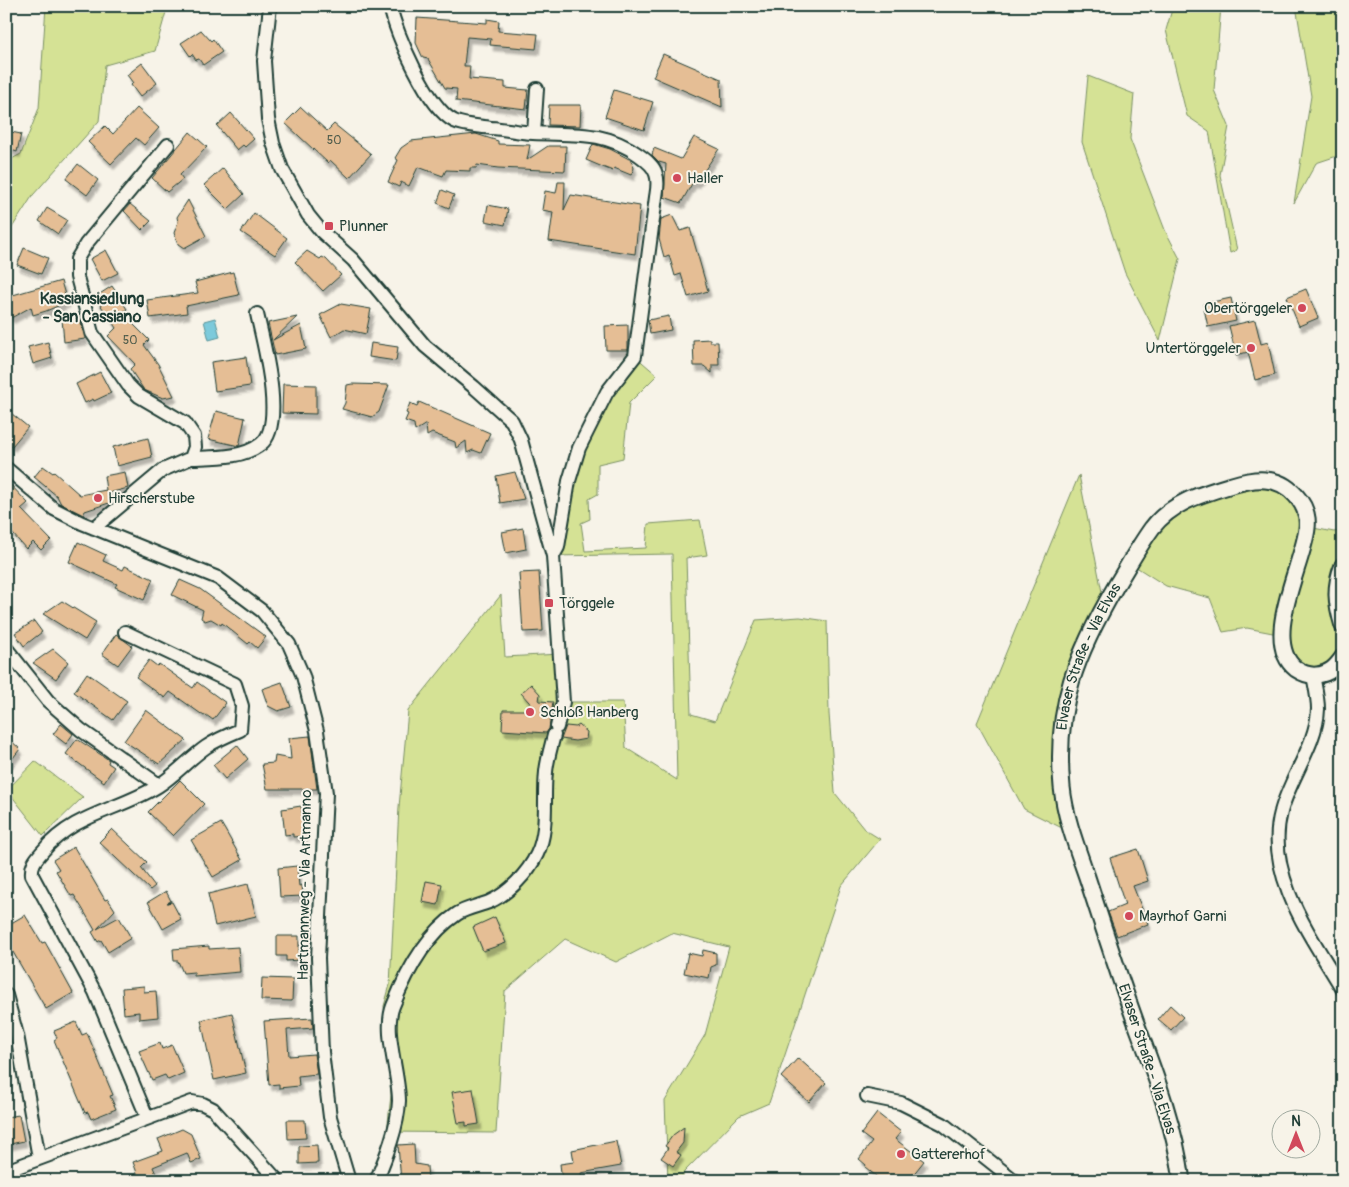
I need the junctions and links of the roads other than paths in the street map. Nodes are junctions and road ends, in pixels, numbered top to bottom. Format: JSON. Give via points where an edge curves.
{"nodes":[{"id":1,"x":270,"y":6,"type":"edge"},
{"id":2,"x":390,"y":6,"type":"edge"},
{"id":3,"x":537,"y":89,"type":"dead end"},
{"id":4,"x":534,"y":133,"type":"junction"},
{"id":5,"x":168,"y":145,"type":"dead end"},
{"id":6,"x":257,"y":314,"type":"dead end"},
{"id":7,"x":190,"y":458,"type":"junction"},
{"id":8,"x":6,"y":468,"type":"edge"},
{"id":9,"x":94,"y":528,"type":"junction"},
{"id":10,"x":553,"y":556,"type":"junction"},
{"id":11,"x":1343,"y":565,"type":"edge"},
{"id":12,"x":1343,"y":626,"type":"edge"},
{"id":13,"x":125,"y":632,"type":"dead end"},
{"id":14,"x":6,"y":648,"type":"edge"},
{"id":15,"x":1343,"y":657,"type":"edge"},
{"id":16,"x":1313,"y":676,"type":"junction"},
{"id":17,"x":159,"y":785,"type":"junction"},
{"id":18,"x":1343,"y":990,"type":"edge"},
{"id":19,"x":6,"y":995,"type":"edge"},
{"id":20,"x":867,"y":1096,"type":"dead end"},
{"id":21,"x":147,"y":1117,"type":"junction"},
{"id":22,"x":39,"y":1158,"type":"junction"},
{"id":23,"x":6,"y":1171,"type":"edge"},
{"id":24,"x":278,"y":1181,"type":"edge"},
{"id":25,"x":349,"y":1181,"type":"edge"},
{"id":26,"x":376,"y":1181,"type":"edge"},
{"id":27,"x":1015,"y":1181,"type":"edge"},
{"id":28,"x":1182,"y":1181,"type":"edge"}],
"edges":[{"from":1,"to":10,"type":"street","via":[[264,61],[273,143],[282,169],[308,215],[353,260],[425,346],[512,421]]},
{"from":2,"to":4,"type":"street","via":[[410,61],[442,112],[454,121],[469,125]]},
{"from":3,"to":4,"type":"street"},
{"from":4,"to":10,"type":"street","via":[[596,135],[614,140],[650,164],[658,180],[635,356],[607,392],[579,448],[569,481],[558,547]]},
{"from":5,"to":7,"type":"street","via":[[86,244],[77,260],[77,277],[92,333],[139,396],[185,423],[194,436],[195,447]]},
{"from":6,"to":7,"type":"street","via":[[273,405],[270,431],[263,443],[252,449],[226,457]]},
{"from":7,"to":9,"type":"street","via":[[163,470]]},
{"from":8,"to":9,"type":"street","name":"Hartmannweg - Via Artmanno","via":[[54,509]]},
{"from":9,"to":25,"type":"street","name":"Hartmannweg - Via Artmanno","via":[[218,578],[262,611],[289,644],[303,676],[317,731],[326,793],[318,958],[322,1052],[330,1117]]},
{"from":10,"to":26,"type":"street","via":[[563,702],[546,771],[543,836],[537,855],[523,876],[509,889],[491,901],[459,912],[442,925],[425,946],[392,1008],[399,1101],[385,1160]]},
{"from":11,"to":12,"type":"street","via":[[1335,596]]},
{"from":13,"to":17,"type":"street","via":[[235,684],[242,706],[240,730],[206,747]]},
{"from":14,"to":17,"type":"street","via":[[48,701]]},
{"from":15,"to":16,"type":"street","via":[[1335,668]]},
{"from":16,"to":18,"type":"street","via":[[1317,720],[1281,810],[1277,842],[1291,897]]},
{"from":16,"to":28,"type":"street","name":"Elvaser Straße - Via Elvas","via":[[1301,673],[1291,665],[1285,653],[1283,635],[1288,594],[1308,527],[1305,509],[1295,494],[1266,480],[1245,481],[1191,497],[1170,510],[1153,527],[1083,645],[1070,683],[1060,742],[1062,789],[1118,972],[1168,1116]]},
{"from":17,"to":21,"type":"street","via":[[68,828],[52,840],[31,866],[32,875],[94,992]]},
{"from":19,"to":22,"type":"street","via":[[17,1034]]},
{"from":20,"to":27,"type":"street","via":[[901,1103],[943,1124]]},
{"from":21,"to":22,"type":"street"},
{"from":21,"to":24,"type":"street","via":[[192,1102],[203,1104],[213,1109]]},
{"from":22,"to":23,"type":"street"}]}
